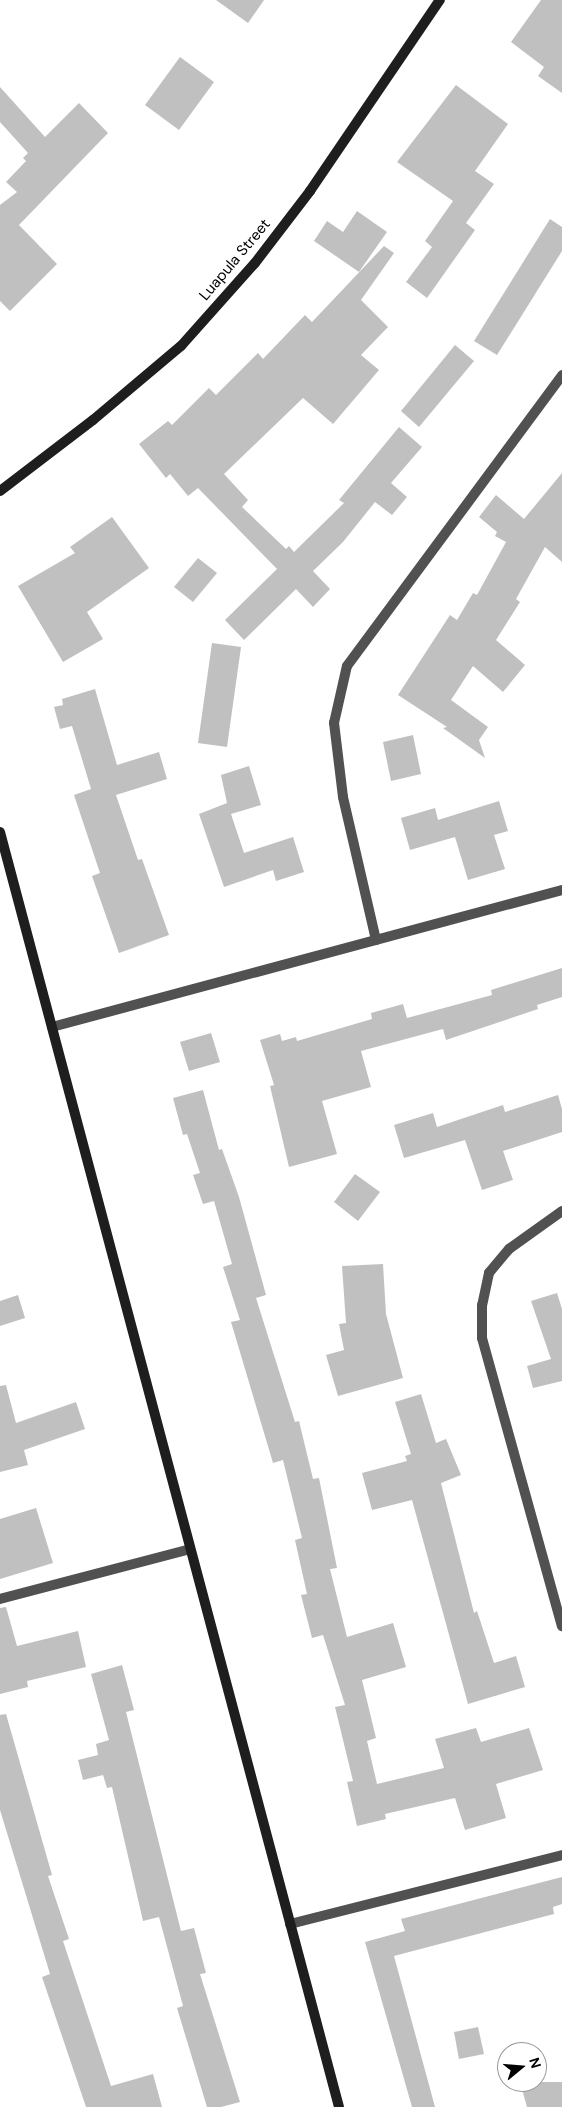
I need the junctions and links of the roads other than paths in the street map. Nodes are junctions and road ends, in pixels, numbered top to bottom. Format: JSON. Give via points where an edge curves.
{"nodes":[{"id":1,"x":440,"y":0,"type":"edge"},
{"id":2,"x":562,"y":374,"type":"edge"},
{"id":3,"x":0,"y":491,"type":"edge"},
{"id":4,"x":0,"y":832,"type":"edge"},
{"id":5,"x":562,"y":890,"type":"edge"},
{"id":6,"x":376,"y":940,"type":"junction"},
{"id":7,"x":52,"y":1027,"type":"junction"},
{"id":8,"x":562,"y":1211,"type":"edge"},
{"id":9,"x":190,"y":1549,"type":"junction"},
{"id":10,"x":0,"y":1599,"type":"edge"},
{"id":11,"x":562,"y":1626,"type":"edge"},
{"id":12,"x":562,"y":1855,"type":"edge"},
{"id":13,"x":290,"y":1924,"type":"junction"},
{"id":14,"x":339,"y":2107,"type":"edge"}],
"edges":[{"from":1,"to":3,"type":"street","name":"Luapula Street","via":[[310,191],[242,277],[181,346],[93,420]]},
{"from":2,"to":6,"type":"street","via":[[346,666],[334,723],[343,797]]},
{"from":4,"to":7,"type":"street"},
{"from":5,"to":6,"type":"street"},
{"from":6,"to":7,"type":"street"},
{"from":7,"to":9,"type":"street"},
{"from":8,"to":11,"type":"street","via":[[509,1249],[489,1273],[482,1338]]},
{"from":9,"to":10,"type":"street"},
{"from":9,"to":13,"type":"street"},
{"from":12,"to":13,"type":"street"},
{"from":13,"to":14,"type":"street"}]}
